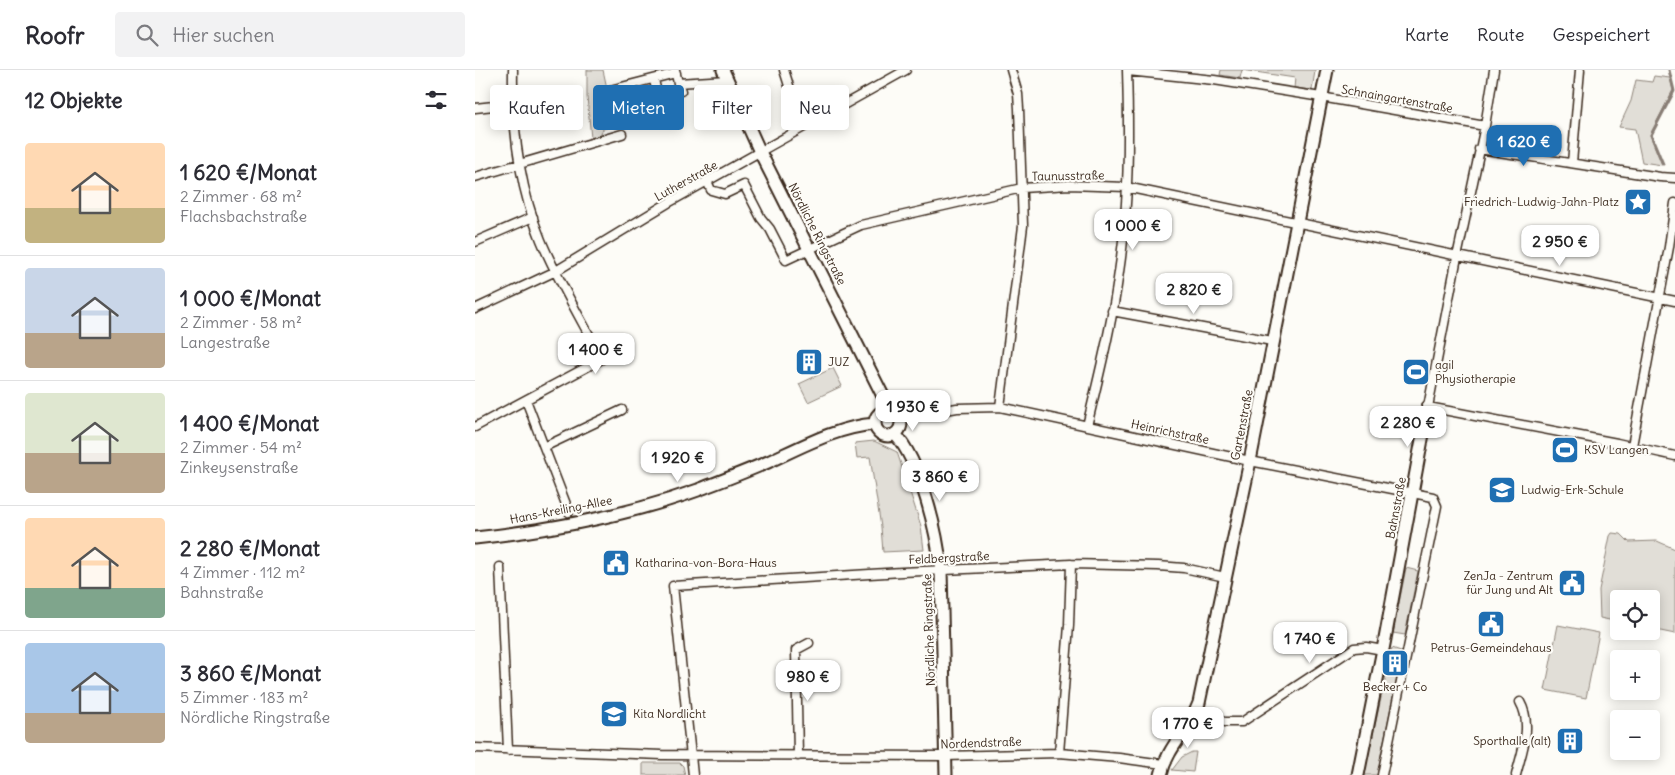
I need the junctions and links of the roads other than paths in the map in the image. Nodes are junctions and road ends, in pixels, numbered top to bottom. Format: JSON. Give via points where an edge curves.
{"nodes":[{"id":1,"x":513,"y":70,"type":"edge"},
{"id":2,"x":784,"y":70,"type":"edge"},
{"id":3,"x":906,"y":70,"type":"edge"},
{"id":4,"x":1011,"y":70,"type":"edge"},
{"id":5,"x":1215,"y":70,"type":"edge"},
{"id":6,"x":1327,"y":70,"type":"edge"},
{"id":7,"x":1494,"y":70,"type":"edge"},
{"id":8,"x":1580,"y":70,"type":"edge"},
{"id":9,"x":1127,"y":71,"type":"edge"},
{"id":10,"x":675,"y":72,"type":"edge"},
{"id":11,"x":725,"y":75,"type":"edge"},
{"id":12,"x":653,"y":80,"type":"junction"},
{"id":13,"x":1214,"y":80,"type":"junction"},
{"id":14,"x":678,"y":83,"type":"junction"},
{"id":15,"x":513,"y":85,"type":"edge"},
{"id":16,"x":632,"y":85,"type":"edge"},
{"id":17,"x":789,"y":85,"type":"edge"},
{"id":18,"x":1321,"y":96,"type":"junction"},
{"id":19,"x":849,"y":102,"type":"edge"},
{"id":20,"x":490,"y":106,"type":"edge"},
{"id":21,"x":475,"y":108,"type":"edge"},
{"id":22,"x":1485,"y":126,"type":"junction"},
{"id":23,"x":516,"y":130,"type":"edge"},
{"id":24,"x":800,"y":130,"type":"edge"},
{"id":25,"x":622,"y":134,"type":"dead end"},
{"id":26,"x":1479,"y":149,"type":"junction"},
{"id":27,"x":760,"y":152,"type":"junction"},
{"id":28,"x":1572,"y":163,"type":"junction"},
{"id":29,"x":519,"y":164,"type":"junction"},
{"id":30,"x":475,"y":177,"type":"edge"},
{"id":31,"x":1675,"y":178,"type":"edge"},
{"id":32,"x":707,"y":181,"type":"junction"},
{"id":33,"x":1126,"y":187,"type":"junction"},
{"id":34,"x":1023,"y":188,"type":"junction"},
{"id":35,"x":1675,"y":203,"type":"edge"},
{"id":36,"x":533,"y":217,"type":"junction"},
{"id":37,"x":1296,"y":222,"type":"junction"},
{"id":38,"x":475,"y":242,"type":"edge"},
{"id":39,"x":809,"y":250,"type":"junction"},
{"id":40,"x":1457,"y":257,"type":"junction"},
{"id":41,"x":556,"y":271,"type":"junction"},
{"id":42,"x":1660,"y":298,"type":"junction"},
{"id":43,"x":1675,"y":301,"type":"edge"},
{"id":44,"x":475,"y":309,"type":"edge"},
{"id":45,"x":1112,"y":311,"type":"junction"},
{"id":46,"x":1272,"y":341,"type":"junction"},
{"id":47,"x":526,"y":400,"type":"junction"},
{"id":48,"x":1428,"y":407,"type":"junction"},
{"id":49,"x":1000,"y":408,"type":"junction"},
{"id":50,"x":621,"y":410,"type":"dead end"},
{"id":51,"x":887,"y":410,"type":"junction"},
{"id":52,"x":901,"y":418,"type":"junction"},
{"id":53,"x":875,"y":424,"type":"junction"},
{"id":54,"x":1087,"y":426,"type":"junction"},
{"id":55,"x":475,"y":427,"type":"edge"},
{"id":56,"x":895,"y":434,"type":"junction"},
{"id":57,"x":1632,"y":446,"type":"junction"},
{"id":58,"x":544,"y":447,"type":"junction"},
{"id":59,"x":1675,"y":456,"type":"edge"},
{"id":60,"x":1250,"y":460,"type":"junction"},
{"id":61,"x":1413,"y":493,"type":"junction"},
{"id":62,"x":569,"y":512,"type":"dead end"},
{"id":63,"x":475,"y":538,"type":"edge"},
{"id":64,"x":1071,"y":564,"type":"junction"},
{"id":65,"x":500,"y":567,"type":"dead end"},
{"id":66,"x":941,"y":570,"type":"junction"},
{"id":67,"x":1225,"y":577,"type":"junction"},
{"id":68,"x":809,"y":643,"type":"dead end"},
{"id":69,"x":1383,"y":650,"type":"junction"},
{"id":70,"x":1520,"y":702,"type":"dead end"},
{"id":71,"x":1195,"y":715,"type":"junction"},
{"id":72,"x":475,"y":748,"type":"edge"},
{"id":73,"x":508,"y":750,"type":"junction"},
{"id":74,"x":1059,"y":753,"type":"junction"},
{"id":75,"x":691,"y":755,"type":"junction"},
{"id":76,"x":798,"y":756,"type":"junction"},
{"id":77,"x":946,"y":756,"type":"junction"},
{"id":78,"x":1162,"y":770,"type":"edge"},
{"id":79,"x":693,"y":775,"type":"edge"},
{"id":80,"x":946,"y":775,"type":"edge"},
{"id":81,"x":1358,"y":775,"type":"edge"},
{"id":82,"x":1382,"y":775,"type":"edge"},
{"id":83,"x":1517,"y":775,"type":"edge"}],
"edges":[{"from":1,"to":15,"type":"street"},
{"from":2,"to":17,"type":"street"},
{"from":3,"to":19,"type":"street","name":"Lutherstraße"},
{"from":4,"to":34,"type":"street","via":[[1018,94]]},
{"from":5,"to":13,"type":"street"},
{"from":6,"to":18,"type":"street","name":"Gartenstraße"},
{"from":7,"to":22,"type":"street","name":"Bahnstraße"},
{"from":8,"to":28,"type":"street"},
{"from":9,"to":13,"type":"street","name":"Schnaingartenstraße"},
{"from":9,"to":33,"type":"street"},
{"from":10,"to":12,"type":"street"},
{"from":10,"to":14,"type":"street"},
{"from":11,"to":14,"type":"street"},
{"from":11,"to":27,"type":"street","name":"Nördliche Ringstraße"},
{"from":12,"to":14,"type":"street","via":[[658,97],[681,91]]},
{"from":12,"to":16,"type":"street"},
{"from":13,"to":18,"type":"street","name":"Schnaingartenstraße"},
{"from":18,"to":22,"type":"street","name":"Schnaingartenstraße"},
{"from":18,"to":37,"type":"street","name":"Gartenstraße"},
{"from":20,"to":21,"type":"street"},
{"from":22,"to":26,"type":"street","name":"Bahnstraße"},
{"from":23,"to":29,"type":"street"},
{"from":24,"to":27,"type":"street","name":"Lutherstraße"},
{"from":25,"to":29,"type":"street"},
{"from":26,"to":28,"type":"street"},
{"from":26,"to":40,"type":"street","name":"Bahnstraße"},
{"from":27,"to":32,"type":"street","name":"Lutherstraße"},
{"from":27,"to":39,"type":"street","name":"Nördliche Ringstraße"},
{"from":28,"to":31,"type":"street"},
{"from":29,"to":30,"type":"street"},
{"from":29,"to":36,"type":"street"},
{"from":32,"to":39,"type":"street","name":"Taunusstraße","via":[[711,190],[725,194],[744,184],[786,260]]},
{"from":32,"to":41,"type":"street","name":"Lutherstraße"},
{"from":33,"to":34,"type":"street","name":"Taunusstraße","via":[[1077,184]]},
{"from":33,"to":37,"type":"street","name":"Taunusstraße"},
{"from":33,"to":45,"type":"street","via":[[1123,246]]},
{"from":34,"to":39,"type":"street","name":"Taunusstraße","via":[[861,225]]},
{"from":34,"to":49,"type":"street","via":[[1023,226]]},
{"from":35,"to":42,"type":"street"},
{"from":36,"to":38,"type":"street"},
{"from":36,"to":41,"type":"street"},
{"from":37,"to":40,"type":"street","name":"Taunusstraße"},
{"from":37,"to":46,"type":"street","name":"Gartenstraße"},
{"from":39,"to":51,"type":"street","name":"Nördliche Ringstraße","via":[[883,396]]},
{"from":40,"to":42,"type":"street","name":"Taunusstraße"},
{"from":40,"to":48,"type":"street","name":"Bahnstraße"},
{"from":41,"to":44,"type":"street","name":"Lutherstraße"},
{"from":41,"to":47,"type":"street","via":[[602,359]]},
{"from":42,"to":43,"type":"street","name":"Taunusstraße"},
{"from":42,"to":57,"type":"street"},
{"from":45,"to":46,"type":"street"},
{"from":45,"to":54,"type":"street"},
{"from":46,"to":60,"type":"street","name":"Gartenstraße"},
{"from":47,"to":55,"type":"street"},
{"from":47,"to":58,"type":"street"},
{"from":48,"to":57,"type":"street"},
{"from":48,"to":61,"type":"street","name":"Bahnstraße"},
{"from":49,"to":52,"type":"street","name":"Heinrichstraße","via":[[957,408]]},
{"from":49,"to":54,"type":"street","name":"Heinrichstraße"},
{"from":50,"to":58,"type":"street"},
{"from":51,"to":52,"type":"street","via":[[893,410]]},
{"from":51,"to":53,"type":"street","via":[[878,414]]},
{"from":52,"to":56,"type":"street"},
{"from":53,"to":56,"type":"street","name":"Nördliche Ringstraße","via":[[884,435]]},
{"from":53,"to":63,"type":"street","name":"Hans-Kreiling-Allee","via":[[833,433],[762,465],[669,500],[593,520]]},
{"from":54,"to":60,"type":"street","name":"Heinrichstraße"},
{"from":56,"to":66,"type":"street","name":"Nördliche Ringstraße","via":[[905,444],[918,476],[936,535]]},
{"from":57,"to":59,"type":"street"},
{"from":58,"to":62,"type":"street"},
{"from":60,"to":61,"type":"street","name":"Heinrichstraße"},
{"from":60,"to":67,"type":"street","name":"Gartenstraße"},
{"from":61,"to":69,"type":"street","name":"Bahnstraße"},
{"from":61,"to":82,"type":"street","name":"Heinrichstraße","via":[[1433,497],[1437,506]]},
{"from":64,"to":66,"type":"street","name":"Feldbergstraße"},
{"from":64,"to":67,"type":"street","name":"Feldbergstraße","via":[[1184,568]]},
{"from":64,"to":74,"type":"street"},
{"from":65,"to":73,"type":"street"},
{"from":66,"to":75,"type":"street","name":"Feldbergstraße","via":[[673,586]]},
{"from":66,"to":77,"type":"street","name":"Nördliche Ringstraße"},
{"from":67,"to":71,"type":"street","name":"Gartenstraße"},
{"from":68,"to":76,"type":"street","via":[[796,650]]},
{"from":69,"to":71,"type":"street","via":[[1354,648],[1247,720],[1235,723]]},
{"from":69,"to":81,"type":"street","name":"Bahnstraße"},
{"from":70,"to":83,"type":"street","via":[[1527,726]]},
{"from":71,"to":78,"type":"street","name":"Gartenstraße","via":[[1165,758]]},
{"from":72,"to":73,"type":"street","name":"Nordendstraße"},
{"from":73,"to":75,"type":"street","name":"Nordendstraße"},
{"from":74,"to":77,"type":"street","name":"Nordendstraße"},
{"from":74,"to":78,"type":"street","name":"Nordendstraße","via":[[1103,756]]},
{"from":75,"to":76,"type":"street","name":"Nordendstraße"},
{"from":75,"to":79,"type":"street"},
{"from":76,"to":77,"type":"street","name":"Nordendstraße"},
{"from":77,"to":80,"type":"street","name":"Nördliche Ringstraße"}]}
